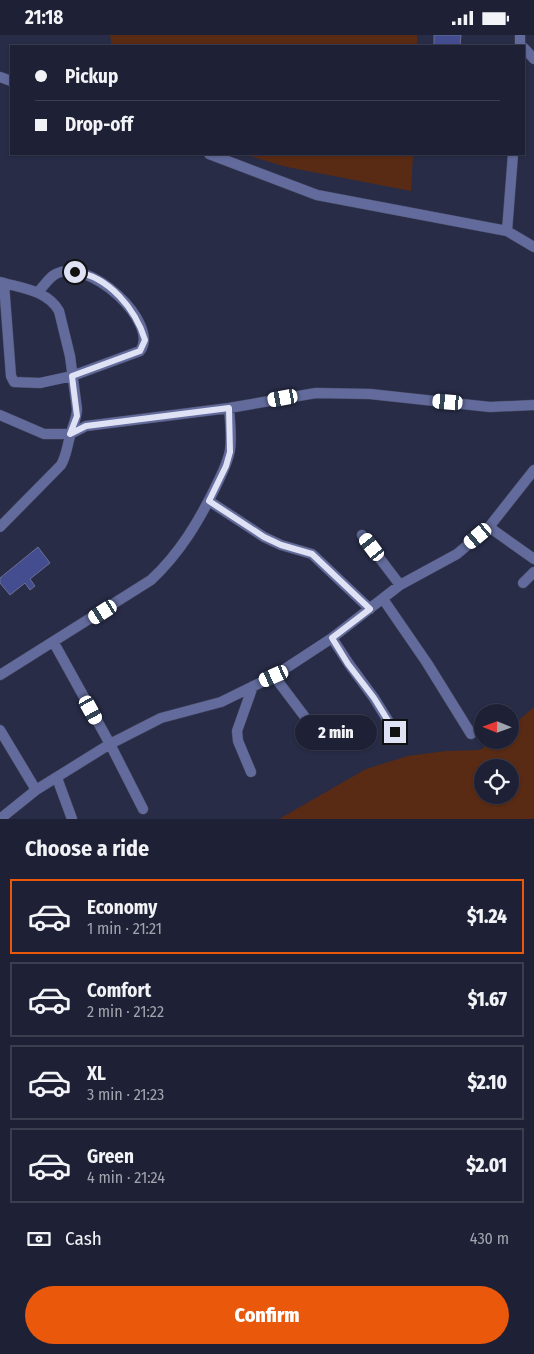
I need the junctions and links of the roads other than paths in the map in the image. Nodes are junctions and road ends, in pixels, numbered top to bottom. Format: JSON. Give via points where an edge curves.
{"nodes":[{"id":1,"x":525,"y":49,"type":"edge"},
{"id":2,"x":534,"y":59,"type":"edge"},
{"id":3,"x":212,"y":155,"type":"edge"},
{"id":4,"x":513,"y":155,"type":"edge"},
{"id":5,"x":507,"y":231,"type":"junction"},
{"id":6,"x":534,"y":247,"type":"edge"},
{"id":7,"x":2,"y":283,"type":"edge"},
{"id":8,"x":38,"y":293,"type":"junction"},
{"id":9,"x":72,"y":376,"type":"junction"},
{"id":10,"x":534,"y":405,"type":"edge"},
{"id":11,"x":229,"y":408,"type":"junction"},
{"id":12,"x":0,"y":415,"type":"edge"},
{"id":13,"x":70,"y":434,"type":"junction"},
{"id":14,"x":534,"y":469,"type":"edge"},
{"id":15,"x":209,"y":501,"type":"junction"},
{"id":16,"x":0,"y":527,"type":"edge"},
{"id":17,"x":489,"y":527,"type":"junction"},
{"id":18,"x":362,"y":535,"type":"dead end"},
{"id":19,"x":534,"y":559,"type":"edge"},
{"id":20,"x":534,"y":573,"type":"edge"},
{"id":21,"x":523,"y":583,"type":"dead end"},
{"id":22,"x":400,"y":585,"type":"junction"},
{"id":23,"x":383,"y":599,"type":"junction"},
{"id":24,"x":370,"y":609,"type":"junction"},
{"id":25,"x":332,"y":638,"type":"junction"},
{"id":26,"x":54,"y":643,"type":"junction"},
{"id":27,"x":0,"y":675,"type":"edge"},
{"id":28,"x":274,"y":676,"type":"junction"},
{"id":29,"x":253,"y":686,"type":"junction"},
{"id":30,"x":310,"y":725,"type":"dead end"},
{"id":31,"x":0,"y":730,"type":"edge"},
{"id":32,"x":395,"y":732,"type":"dead end"},
{"id":33,"x":471,"y":734,"type":"dead end"},
{"id":34,"x":110,"y":744,"type":"junction"},
{"id":35,"x":251,"y":772,"type":"dead end"},
{"id":36,"x":57,"y":778,"type":"junction"},
{"id":37,"x":36,"y":790,"type":"junction"},
{"id":38,"x":143,"y":809,"type":"dead end"},
{"id":39,"x":0,"y":819,"type":"edge"},
{"id":40,"x":72,"y":819,"type":"edge"}],
"edges":[{"from":1,"to":2,"type":"street"},
{"from":3,"to":5,"type":"street","via":[[317,195]]},
{"from":4,"to":5,"type":"street"},
{"from":5,"to":6,"type":"street"},
{"from":7,"to":8,"type":"street"},
{"from":7,"to":9,"type":"street","via":[[14,382],[40,383]]},
{"from":8,"to":9,"type":"street","via":[[50,299],[59,311]]},
{"from":8,"to":9,"type":"street","via":[[54,275],[83,273],[118,295],[141,329],[145,340],[140,351]]},
{"from":9,"to":13,"type":"street","via":[[77,416]]},
{"from":10,"to":11,"type":"street","via":[[490,407],[370,394],[316,393]]},
{"from":11,"to":13,"type":"street","via":[[86,426]]},
{"from":11,"to":15,"type":"street","via":[[230,452]]},
{"from":12,"to":13,"type":"street","via":[[44,434]]},
{"from":13,"to":16,"type":"street","via":[[61,465]]},
{"from":14,"to":17,"type":"street"},
{"from":15,"to":24,"type":"street","via":[[264,537],[312,554]]},
{"from":15,"to":26,"type":"street","via":[[185,542],[151,580]]},
{"from":17,"to":19,"type":"street"},
{"from":17,"to":22,"type":"street","via":[[452,558]]},
{"from":18,"to":22,"type":"street"},
{"from":20,"to":21,"type":"street"},
{"from":22,"to":23,"type":"street"},
{"from":23,"to":24,"type":"street"},
{"from":23,"to":33,"type":"street"},
{"from":24,"to":25,"type":"street"},
{"from":25,"to":28,"type":"street"},
{"from":25,"to":32,"type":"street"},
{"from":26,"to":27,"type":"street"},
{"from":26,"to":34,"type":"street"},
{"from":28,"to":29,"type":"street"},
{"from":28,"to":30,"type":"street"},
{"from":29,"to":34,"type":"street","via":[[221,702],[161,718]]},
{"from":29,"to":35,"type":"street","via":[[237,731]]},
{"from":31,"to":37,"type":"street"},
{"from":34,"to":36,"type":"street"},
{"from":34,"to":38,"type":"street"},
{"from":36,"to":37,"type":"street"},
{"from":36,"to":40,"type":"street"},
{"from":37,"to":39,"type":"street"}]}
